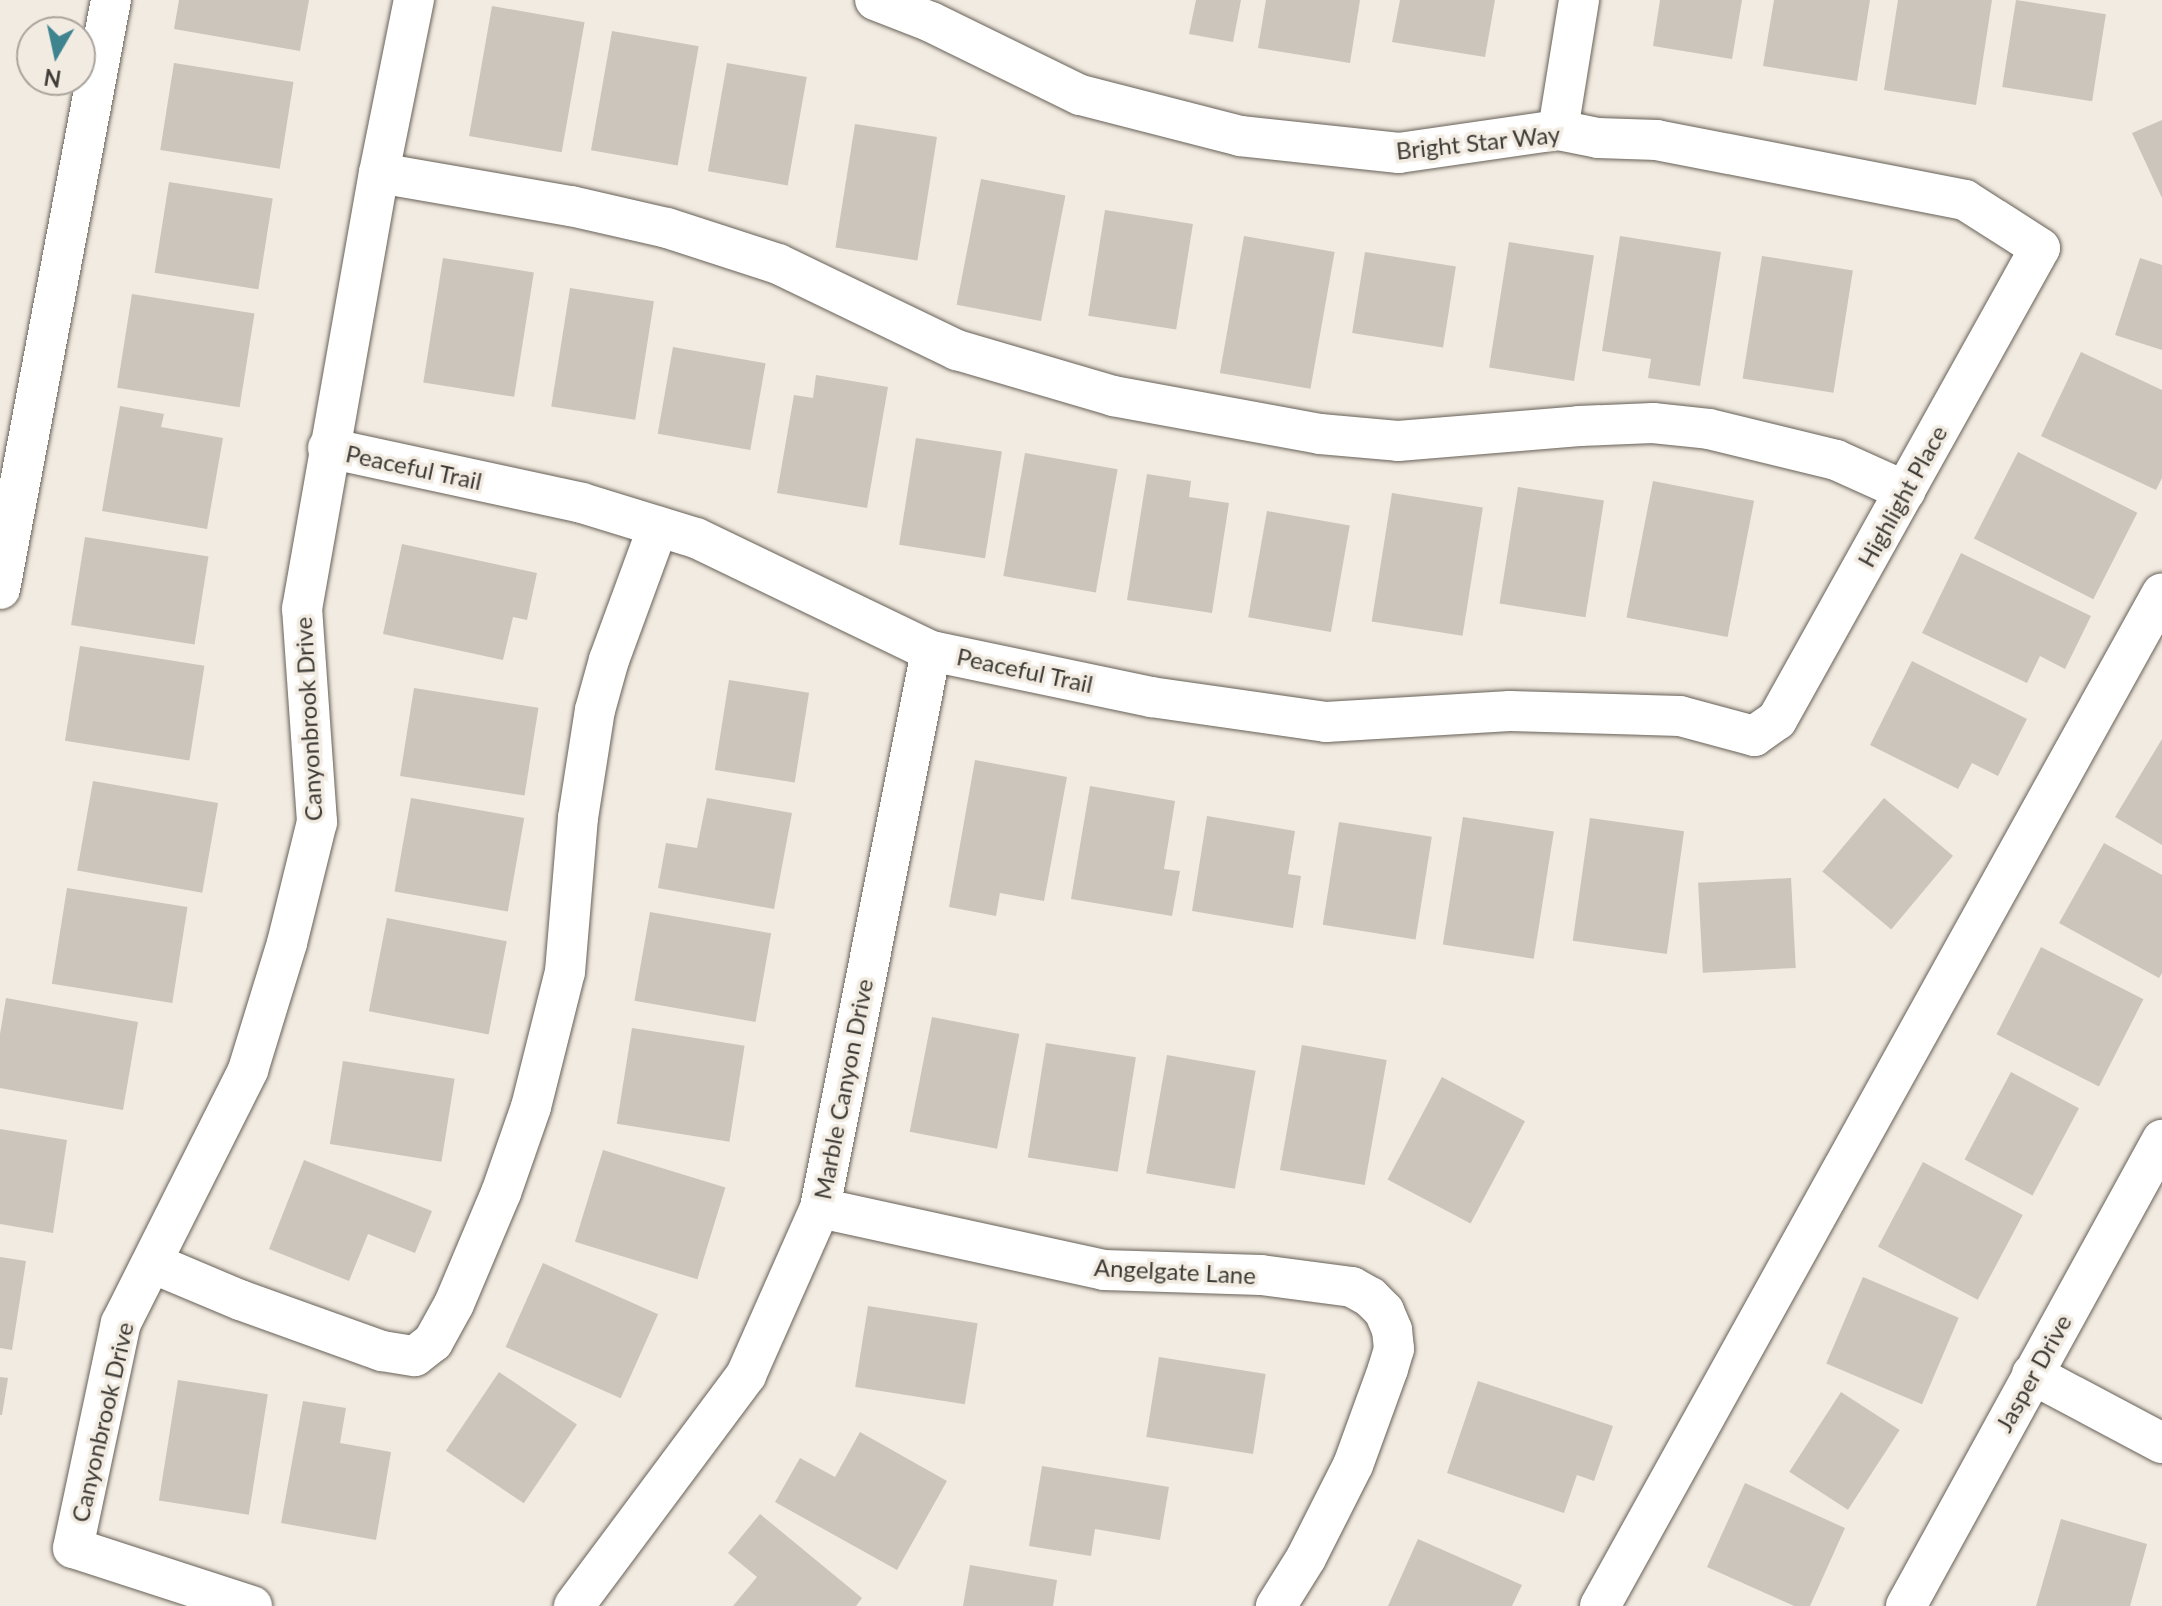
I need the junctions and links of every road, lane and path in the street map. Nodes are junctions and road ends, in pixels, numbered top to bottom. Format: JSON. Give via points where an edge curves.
{"nodes":[{"id":1,"x":111,"y":0,"type":"edge"},
{"id":2,"x":414,"y":0,"type":"edge"},
{"id":3,"x":875,"y":0,"type":"edge"},
{"id":4,"x":1579,"y":0,"type":"edge"},
{"id":5,"x":1558,"y":130,"type":"junction"},
{"id":6,"x":379,"y":173,"type":"junction"},
{"id":7,"x":2040,"y":248,"type":"joint"},
{"id":8,"x":328,"y":448,"type":"junction"},
{"id":9,"x":1905,"y":491,"type":"junction"},
{"id":10,"x":658,"y":527,"type":"junction"},
{"id":11,"x":0,"y":589,"type":"edge"},
{"id":12,"x":2162,"y":593,"type":"edge"},
{"id":13,"x":931,"y":651,"type":"junction"},
{"id":14,"x":1754,"y":736,"type":"joint"},
{"id":15,"x":2162,"y":1140,"type":"edge"},
{"id":16,"x":820,"y":1208,"type":"junction"},
{"id":17,"x":152,"y":1263,"type":"junction"},
{"id":18,"x":2032,"y":1374,"type":"junction"},
{"id":19,"x":2162,"y":1443,"type":"edge"},
{"id":20,"x":252,"y":1606,"type":"edge"},
{"id":21,"x":574,"y":1606,"type":"edge"},
{"id":22,"x":1276,"y":1606,"type":"edge"},
{"id":23,"x":1600,"y":1606,"type":"edge"},
{"id":24,"x":1906,"y":1606,"type":"edge"}],
"edges":[{"from":1,"to":11,"type":"street"},
{"from":2,"to":6,"type":"street","name":"Canyonbrook Drive"},
{"from":3,"to":5,"type":"street","name":"Bright Star Way","via":[[1080,95],[1240,136],[1399,153]]},
{"from":4,"to":5,"type":"street"},
{"from":5,"to":7,"type":"street","name":"Bright Star Way","via":[[1657,140],[1965,200]]},
{"from":6,"to":8,"type":"street","name":"Canyonbrook Drive"},
{"from":6,"to":9,"type":"street","via":[[667,228],[778,264],[957,350],[1113,396],[1320,434],[1398,441],[1624,424],[1709,429],[1836,460]]},
{"from":7,"to":9,"type":"street","name":"Highlight Place"},
{"from":8,"to":10,"type":"street","name":"Peaceful Trail","via":[[582,503]]},
{"from":8,"to":17,"type":"street","name":"Canyonbrook Drive","via":[[302,609],[317,822],[248,1070]]},
{"from":9,"to":14,"type":"street","name":"Highlight Place","via":[[1777,720]]},
{"from":10,"to":13,"type":"street","name":"Peaceful Trail","via":[[696,538]]},
{"from":10,"to":17,"type":"street","via":[[595,710],[578,818],[565,972],[531,1107],[501,1193],[433,1342],[415,1356],[382,1351]]},
{"from":12,"to":23,"type":"street"},
{"from":13,"to":14,"type":"street","name":"Peaceful Trail","via":[[1151,697],[1326,722],[1510,711],[1680,716]]},
{"from":13,"to":16,"type":"street","name":"Marble Canyon Drive"},
{"from":15,"to":18,"type":"street","name":"Jasper Drive"},
{"from":16,"to":21,"type":"street","name":"Marble Canyon Drive","via":[[746,1375]]},
{"from":16,"to":22,"type":"street","name":"Angelgate Lane","via":[[1104,1270],[1206,1271],[1352,1287],[1370,1297],[1384,1311],[1394,1349],[1372,1421],[1329,1517]]},
{"from":17,"to":20,"type":"street","name":"Canyonbrook Drive","via":[[121,1323],[73,1548]]},
{"from":18,"to":19,"type":"street"},
{"from":18,"to":24,"type":"street","name":"Jasper Drive"}]}
